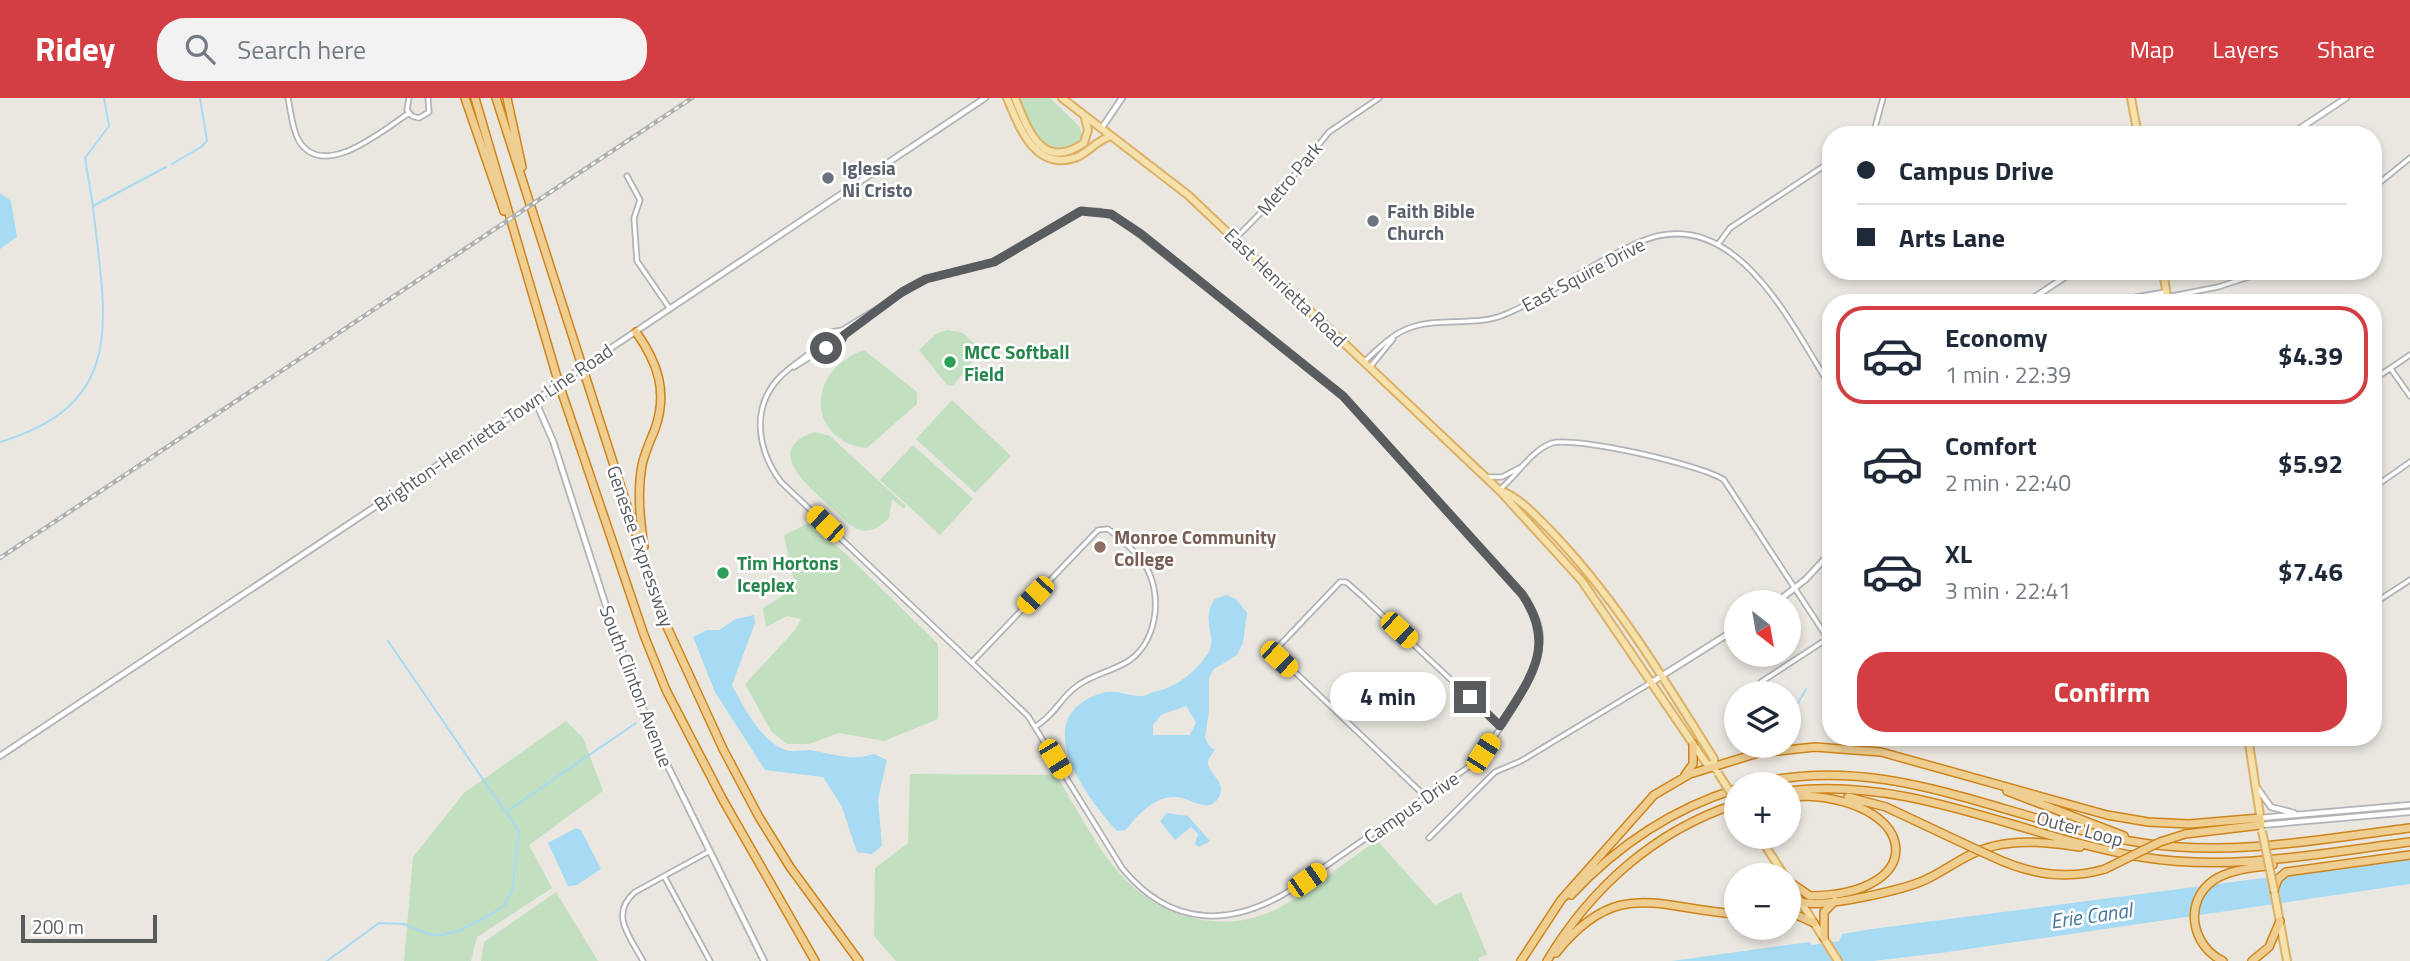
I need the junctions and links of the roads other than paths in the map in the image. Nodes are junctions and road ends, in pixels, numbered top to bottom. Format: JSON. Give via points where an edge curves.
{"nodes":[{"id":1,"x":288,"y":98,"type":"edge"},
{"id":2,"x":409,"y":98,"type":"edge"},
{"id":3,"x":428,"y":98,"type":"edge"},
{"id":4,"x":465,"y":98,"type":"edge"},
{"id":5,"x":475,"y":98,"type":"edge"},
{"id":6,"x":496,"y":98,"type":"edge"},
{"id":7,"x":507,"y":98,"type":"edge"},
{"id":8,"x":985,"y":98,"type":"edge"},
{"id":9,"x":1007,"y":98,"type":"edge"},
{"id":10,"x":1015,"y":98,"type":"edge"},
{"id":11,"x":1062,"y":98,"type":"edge"},
{"id":12,"x":1122,"y":98,"type":"edge"},
{"id":13,"x":1379,"y":98,"type":"edge"},
{"id":14,"x":1883,"y":98,"type":"edge"},
{"id":15,"x":2131,"y":98,"type":"edge"},
{"id":16,"x":2346,"y":98,"type":"edge"},
{"id":17,"x":409,"y":113,"type":"junction"},
{"id":18,"x":1085,"y":118,"type":"junction"},
{"id":19,"x":1875,"y":126,"type":"edge"},
{"id":20,"x":2136,"y":126,"type":"edge"},
{"id":21,"x":2304,"y":126,"type":"edge"},
{"id":22,"x":1100,"y":130,"type":"junction"},
{"id":23,"x":1109,"y":136,"type":"junction"},
{"id":24,"x":2410,"y":158,"type":"edge"},
{"id":25,"x":1822,"y":167,"type":"edge"},
{"id":26,"x":627,"y":176,"type":"dead end"},
{"id":27,"x":2382,"y":181,"type":"edge"},
{"id":28,"x":527,"y":196,"type":"junction"},
{"id":29,"x":515,"y":237,"type":"junction"},
{"id":30,"x":1236,"y":238,"type":"junction"},
{"id":31,"x":1720,"y":243,"type":"junction"},
{"id":32,"x":2060,"y":280,"type":"edge"},
{"id":33,"x":2239,"y":280,"type":"edge"},
{"id":34,"x":2040,"y":294,"type":"edge"},
{"id":35,"x":2182,"y":294,"type":"edge"},
{"id":36,"x":670,"y":309,"type":"junction"},
{"id":37,"x":869,"y":315,"type":"junction"},
{"id":38,"x":834,"y":331,"type":"junction"},
{"id":39,"x":636,"y":332,"type":"junction"},
{"id":40,"x":1394,"y":337,"type":"junction"},
{"id":41,"x":822,"y":340,"type":"junction"},
{"id":42,"x":840,"y":340,"type":"junction"},
{"id":43,"x":826,"y":348,"type":"junction"},
{"id":44,"x":2410,"y":355,"type":"edge"},
{"id":45,"x":1368,"y":364,"type":"junction"},
{"id":46,"x":2391,"y":368,"type":"junction"},
{"id":47,"x":1822,"y":373,"type":"edge"},
{"id":48,"x":2382,"y":374,"type":"edge"},
{"id":49,"x":780,"y":376,"type":"junction"},
{"id":50,"x":2410,"y":396,"type":"edge"},
{"id":51,"x":534,"y":400,"type":"junction"},
{"id":52,"x":1526,"y":463,"type":"junction"},
{"id":53,"x":2410,"y":463,"type":"edge"},
{"id":54,"x":1486,"y":477,"type":"junction"},
{"id":55,"x":2382,"y":482,"type":"edge"},
{"id":56,"x":1499,"y":490,"type":"junction"},
{"id":57,"x":1822,"y":560,"type":"edge"},
{"id":58,"x":648,"y":571,"type":"junction"},
{"id":59,"x":2410,"y":580,"type":"edge"},
{"id":60,"x":1795,"y":588,"type":"junction"},
{"id":61,"x":1792,"y":590,"type":"edge"},
{"id":62,"x":2382,"y":598,"type":"edge"},
{"id":63,"x":1822,"y":628,"type":"edge"},
{"id":64,"x":1724,"y":637,"type":"edge"},
{"id":65,"x":1822,"y":643,"type":"edge"},
{"id":66,"x":973,"y":662,"type":"junction"},
{"id":67,"x":1661,"y":677,"type":"junction"},
{"id":68,"x":1763,"y":681,"type":"edge"},
{"id":69,"x":1652,"y":682,"type":"junction"},
{"id":70,"x":1500,"y":726,"type":"junction"},
{"id":71,"x":1035,"y":727,"type":"junction"},
{"id":72,"x":1693,"y":744,"type":"junction"},
{"id":73,"x":2249,"y":746,"type":"edge"},
{"id":74,"x":0,"y":757,"type":"edge"},
{"id":75,"x":1716,"y":769,"type":"junction"},
{"id":76,"x":1961,"y":774,"type":"junction"},
{"id":77,"x":1801,"y":777,"type":"edge"},
{"id":78,"x":1675,"y":781,"type":"junction"},
{"id":79,"x":1724,"y":783,"type":"edge"},
{"id":80,"x":2255,"y":783,"type":"junction"},
{"id":81,"x":1801,"y":790,"type":"edge"},
{"id":82,"x":1724,"y":794,"type":"edge"},
{"id":83,"x":1801,"y":796,"type":"edge"},
{"id":84,"x":1806,"y":796,"type":"junction"},
{"id":85,"x":1426,"y":797,"type":"junction"},
{"id":86,"x":2410,"y":805,"type":"edge"},
{"id":87,"x":1724,"y":809,"type":"edge"},
{"id":88,"x":2410,"y":812,"type":"edge"},
{"id":89,"x":2306,"y":814,"type":"junction"},
{"id":90,"x":2261,"y":824,"type":"junction"},
{"id":91,"x":2410,"y":828,"type":"edge"},
{"id":92,"x":1429,"y":838,"type":"dead end"},
{"id":93,"x":2410,"y":842,"type":"edge"},
{"id":94,"x":2147,"y":844,"type":"junction"},
{"id":95,"x":2346,"y":850,"type":"junction"},
{"id":96,"x":708,"y":852,"type":"junction"},
{"id":97,"x":2122,"y":853,"type":"junction"},
{"id":98,"x":2408,"y":855,"type":"edge"},
{"id":99,"x":664,"y":876,"type":"junction"},
{"id":100,"x":1801,"y":890,"type":"edge"},
{"id":101,"x":2274,"y":890,"type":"junction"},
{"id":102,"x":1836,"y":901,"type":"junction"},
{"id":103,"x":1802,"y":902,"type":"joint"},
{"id":104,"x":1724,"y":912,"type":"edge"},
{"id":105,"x":1801,"y":916,"type":"edge"},
{"id":106,"x":2280,"y":921,"type":"junction"},
{"id":107,"x":1819,"y":922,"type":"junction"},
{"id":108,"x":1824,"y":938,"type":"joint"},
{"id":109,"x":1549,"y":960,"type":"edge"},
{"id":110,"x":643,"y":961,"type":"edge"},
{"id":111,"x":710,"y":961,"type":"edge"},
{"id":112,"x":764,"y":961,"type":"edge"},
{"id":113,"x":815,"y":961,"type":"edge"},
{"id":114,"x":859,"y":961,"type":"edge"},
{"id":115,"x":1521,"y":961,"type":"edge"},
{"id":116,"x":1838,"y":961,"type":"edge"},
{"id":117,"x":2222,"y":961,"type":"edge"},
{"id":118,"x":2252,"y":961,"type":"edge"},
{"id":119,"x":2287,"y":961,"type":"edge"}],
"edges":[{"from":1,"to":17,"type":"street","via":[[300,142],[328,157],[345,153]]},
{"from":2,"to":17,"type":"street"},
{"from":3,"to":17,"type":"street","via":[[431,109],[426,115],[415,118]]},
{"from":4,"to":29,"type":"highway","via":[[490,178]]},
{"from":5,"to":29,"type":"highway","name":"Genesee Expressway"},
{"from":6,"to":28,"type":"highway","name":"Genesee Expressway"},
{"from":7,"to":28,"type":"highway"},
{"from":8,"to":36,"type":"street","name":"Brighton-Henrietta Town Line Road"},
{"from":9,"to":23,"type":"main road","via":[[1025,140],[1050,158],[1076,157]]},
{"from":10,"to":18,"type":"main road","via":[[1031,136],[1048,150],[1059,153],[1084,143]]},
{"from":11,"to":18,"type":"main road","name":"East Henrietta Road"},
{"from":12,"to":22,"type":"street"},
{"from":13,"to":30,"type":"street","name":"Metro Park","via":[[1329,132]]},
{"from":14,"to":19,"type":"street"},
{"from":15,"to":20,"type":"main road"},
{"from":16,"to":21,"type":"street"},
{"from":18,"to":22,"type":"main road","name":"East Henrietta Road"},
{"from":22,"to":23,"type":"main road","name":"East Henrietta Road"},
{"from":23,"to":30,"type":"main road","name":"East Henrietta Road","via":[[1174,183]]},
{"from":24,"to":27,"type":"street"},
{"from":25,"to":31,"type":"street","via":[[1730,228]]},
{"from":26,"to":36,"type":"street","via":[[640,200],[634,218],[637,261]]},
{"from":28,"to":58,"type":"highway","name":"Genesee Expressway"},
{"from":29,"to":113,"type":"highway","name":"Genesee Expressway","via":[[559,384],[662,679],[723,800]]},
{"from":30,"to":45,"type":"main road","name":"East Henrietta Road"},
{"from":31,"to":40,"type":"street","name":"East Squire Drive","via":[[1686,236],[1654,237],[1500,317],[1415,326]]},
{"from":31,"to":47,"type":"street","name":"East Squire Drive","via":[[1773,296]]},
{"from":32,"to":34,"type":"street"},
{"from":33,"to":35,"type":"street"},
{"from":36,"to":39,"type":"street","name":"Brighton-Henrietta Town Line Road"},
{"from":37,"to":38,"type":"street","name":"Campus Drive"},
{"from":37,"to":42,"type":"street","name":"Campus Drive"},
{"from":37,"to":70,"type":"street","name":"Campus Drive","via":[[926,279],[994,262],[1081,211],[1098,211],[1122,221],[1343,396],[1522,594],[1539,625],[1539,657]]},
{"from":38,"to":41,"type":"street","via":[[825,333]]},
{"from":38,"to":42,"type":"street"},
{"from":39,"to":51,"type":"street","name":"Brighton-Henrietta Town Line Road","bridge":true},
{"from":39,"to":58,"type":"highway","via":[[654,362],[661,387],[660,410],[645,452],[639,492]]},
{"from":40,"to":45,"type":"street"},
{"from":40,"to":45,"type":"street","name":"East Squire Drive"},
{"from":41,"to":43,"type":"street"},
{"from":41,"to":49,"type":"street","name":"Campus Drive"},
{"from":42,"to":43,"type":"street","via":[[835,349]]},
{"from":43,"to":49,"type":"street","name":"Campus Drive"},
{"from":44,"to":46,"type":"street"},
{"from":45,"to":54,"type":"main road","name":"East Henrietta Road"},
{"from":46,"to":48,"type":"street"},
{"from":46,"to":50,"type":"street"},
{"from":49,"to":66,"type":"street","name":"Campus Drive","via":[[769,389],[759,427],[768,464],[781,482]]},
{"from":51,"to":74,"type":"street","name":"Brighton-Henrietta Town Line Road"},
{"from":51,"to":96,"type":"street","name":"South Clinton Avenue","via":[[556,451],[640,704]]},
{"from":52,"to":54,"type":"street","via":[[1504,477]]},
{"from":52,"to":56,"type":"street"},
{"from":52,"to":60,"type":"street","via":[[1544,447],[1568,441],[1710,471],[1724,480]]},
{"from":53,"to":55,"type":"street"},
{"from":54,"to":56,"type":"main road","name":"East Henrietta Road"},
{"from":56,"to":67,"type":"main road","name":"East Henrietta Road","via":[[1512,494],[1567,549],[1612,603]]},
{"from":56,"to":69,"type":"main road","name":"East Henrietta Road","via":[[1581,581]]},
{"from":57,"to":60,"type":"street"},
{"from":58,"to":114,"type":"highway","name":"Genesee Expressway","via":[[690,680],[745,791],[790,867]]},
{"from":59,"to":62,"type":"street"},
{"from":60,"to":61,"type":"street"},
{"from":60,"to":63,"type":"street"},
{"from":64,"to":67,"type":"street"},
{"from":65,"to":68,"type":"street"},
{"from":66,"to":71,"type":"street","name":"Campus Drive"},
{"from":66,"to":71,"type":"street","via":[[1101,528],[1111,531],[1141,559],[1155,602],[1152,628],[1134,657],[1079,684],[1051,717]]},
{"from":67,"to":69,"type":"street"},
{"from":67,"to":75,"type":"main road","name":"East Henrietta Road"},
{"from":69,"to":72,"type":"main road","name":"East Henrietta Road"},
{"from":69,"to":92,"type":"street","via":[[1521,761],[1494,772]]},
{"from":70,"to":85,"type":"street","name":"Campus Drive","via":[[1470,766]]},
{"from":70,"to":85,"type":"street","via":[[1346,582],[1340,582],[1276,650],[1279,659]]},
{"from":71,"to":85,"type":"street","name":"Campus Drive","via":[[1122,868],[1152,898],[1191,915],[1227,916],[1277,900]]},
{"from":72,"to":75,"type":"main road","name":"East Henrietta Road"},
{"from":72,"to":78,"type":"highway","via":[[1693,766]]},
{"from":73,"to":80,"type":"main road"},
{"from":75,"to":76,"type":"highway","via":[[1774,750],[1832,747],[1881,752]]},
{"from":75,"to":78,"type":"highway"},
{"from":75,"to":79,"type":"main road","name":"East Henrietta Road","bridge":true},
{"from":76,"to":90,"type":"highway","via":[[2140,821]]},
{"from":76,"to":94,"type":"highway"},
{"from":77,"to":94,"type":"highway","name":"Outer Loop","via":[[1889,778]]},
{"from":78,"to":115,"type":"highway","via":[[1645,804],[1567,893]]},
{"from":80,"to":89,"type":"street","via":[[2271,807]]},
{"from":80,"to":90,"type":"main road"},
{"from":81,"to":97,"type":"highway","name":"Outer Loop","via":[[1896,793]]},
{"from":82,"to":115,"type":"highway","via":[[1668,818],[1612,856],[1564,903]]},
{"from":83,"to":84,"type":"highway"},
{"from":84,"to":90,"type":"highway","bridge":true,"via":[[1869,801],[2017,868],[2046,875],[2105,869],[2164,840]]},
{"from":84,"to":100,"type":"highway","via":[[1842,799],[1870,810],[1891,832],[1895,857],[1883,878],[1857,889],[1810,896]]},
{"from":86,"to":89,"type":"street"},
{"from":87,"to":109,"type":"highway","via":[[1645,851],[1607,883],[1579,913]]},
{"from":88,"to":90,"type":"street"},
{"from":89,"to":90,"type":"street"},
{"from":90,"to":101,"type":"main road","bridge":true},
{"from":91,"to":94,"type":"highway","name":"Outer Loop","via":[[2247,848]]},
{"from":93,"to":95,"type":"highway","name":"Outer Loop"},
{"from":95,"to":97,"type":"highway","name":"Outer Loop","via":[[2221,863]]},
{"from":95,"to":117,"type":"highway","via":[[2212,881],[2199,898],[2194,919],[2205,949]]},
{"from":96,"to":99,"type":"street"},
{"from":96,"to":112,"type":"street","name":"South Clinton Avenue"},
{"from":97,"to":102,"type":"highway","via":[[2049,843],[2008,843],[1968,855],[1914,884]]},
{"from":98,"to":101,"type":"highway","via":[[2286,872]]},
{"from":99,"to":110,"type":"street","via":[[635,892],[622,911],[623,925]]},
{"from":99,"to":111,"type":"street"},
{"from":101,"to":106,"type":"main road"},
{"from":102,"to":103,"type":"highway"},
{"from":102,"to":107,"type":"highway"},
{"from":103,"to":107,"type":"main road"},
{"from":104,"to":109,"type":"highway","via":[[1656,901],[1622,904],[1591,919]]},
{"from":105,"to":107,"type":"highway"},
{"from":106,"to":118,"type":"highway","via":[[2269,947]]},
{"from":106,"to":119,"type":"main road"},
{"from":107,"to":108,"type":"highway"},
{"from":108,"to":116,"type":"main road"}]}
